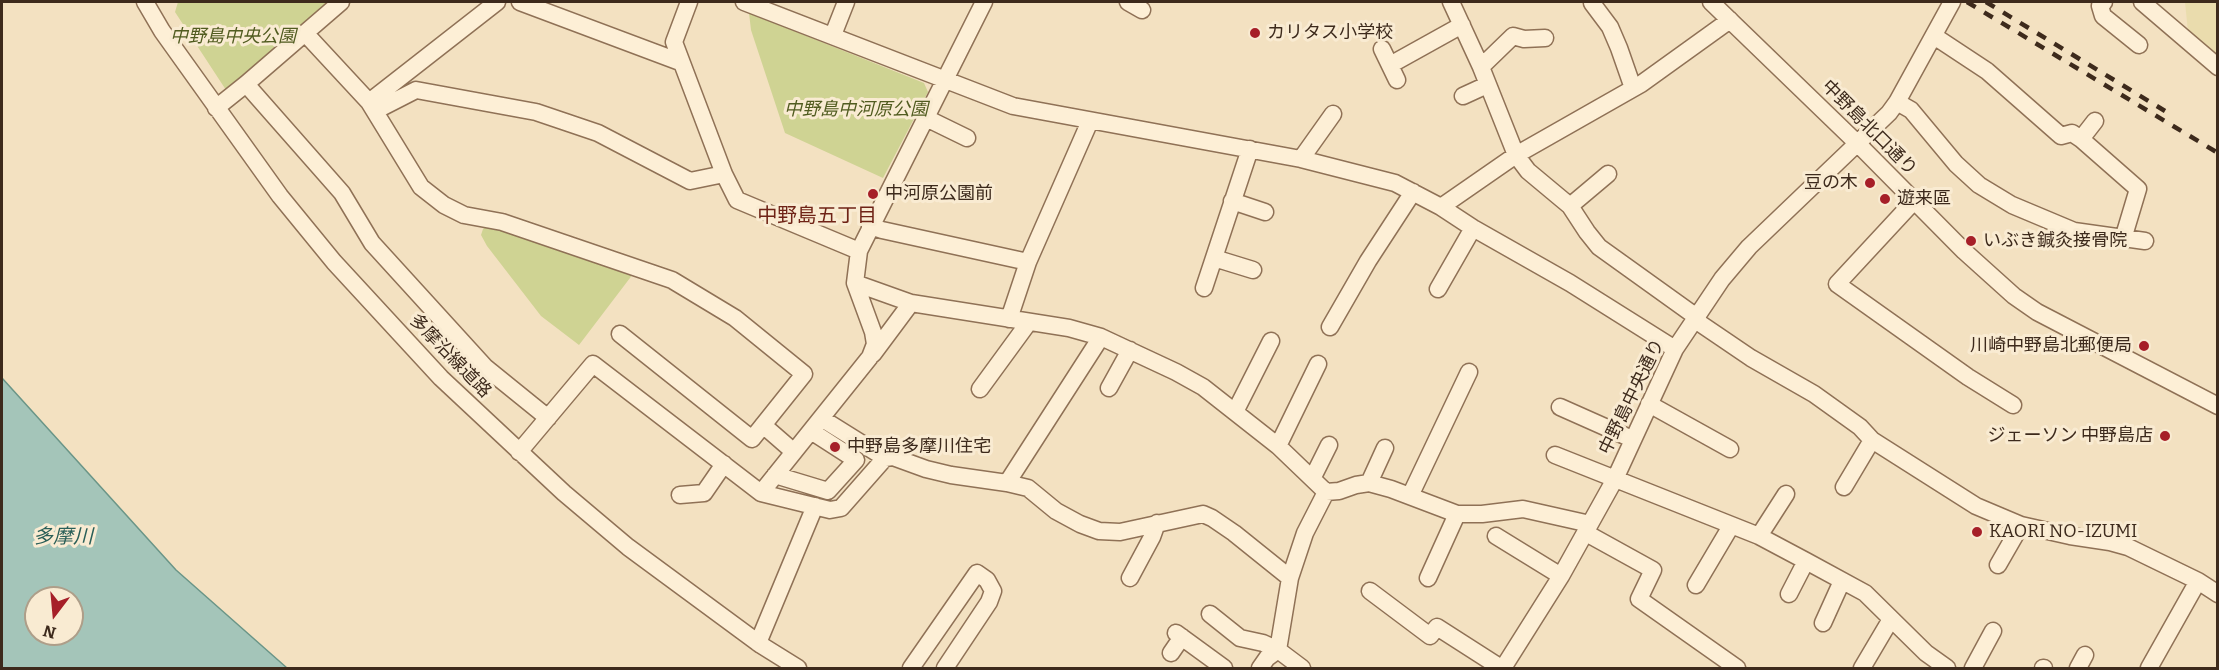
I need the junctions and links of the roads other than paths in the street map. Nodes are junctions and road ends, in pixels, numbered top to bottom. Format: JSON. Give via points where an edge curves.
{"nodes":[{"id":1,"x":146,"y":2,"type":"edge"},
{"id":2,"x":341,"y":2,"type":"edge"},
{"id":3,"x":497,"y":2,"type":"edge"},
{"id":4,"x":520,"y":2,"type":"edge"},
{"id":5,"x":689,"y":2,"type":"edge"},
{"id":6,"x":744,"y":2,"type":"edge"},
{"id":7,"x":846,"y":2,"type":"edge"},
{"id":8,"x":984,"y":2,"type":"edge"},
{"id":9,"x":1451,"y":2,"type":"edge"},
{"id":10,"x":1711,"y":2,"type":"edge"},
{"id":11,"x":1952,"y":2,"type":"edge"},
{"id":12,"x":2104,"y":2,"type":"edge"},
{"id":13,"x":2142,"y":2,"type":"edge"},
{"id":14,"x":1592,"y":3,"type":"edge"},
{"id":15,"x":1730,"y":20,"type":"junction"},
{"id":16,"x":1462,"y":25,"type":"junction"},
{"id":17,"x":305,"y":33,"type":"junction"},
{"id":18,"x":833,"y":35,"type":"junction"},
{"id":19,"x":1934,"y":36,"type":"junction"},
{"id":20,"x":1545,"y":38,"type":"dead end"},
{"id":21,"x":2139,"y":45,"type":"dead end"},
{"id":22,"x":1382,"y":49,"type":"dead end"},
{"id":23,"x":680,"y":62,"type":"junction"},
{"id":24,"x":1481,"y":67,"type":"junction"},
{"id":25,"x":2217,"y":68,"type":"edge"},
{"id":26,"x":945,"y":81,"type":"junction"},
{"id":27,"x":246,"y":84,"type":"junction"},
{"id":28,"x":1487,"y":85,"type":"junction"},
{"id":29,"x":1633,"y":88,"type":"junction"},
{"id":30,"x":1463,"y":96,"type":"dead end"},
{"id":31,"x":1897,"y":102,"type":"junction"},
{"id":32,"x":372,"y":107,"type":"junction"},
{"id":33,"x":216,"y":108,"type":"junction"},
{"id":34,"x":1333,"y":114,"type":"dead end"},
{"id":35,"x":926,"y":118,"type":"junction"},
{"id":36,"x":1090,"y":121,"type":"junction"},
{"id":37,"x":2095,"y":121,"type":"dead end"},
{"id":38,"x":967,"y":138,"type":"dead end"},
{"id":39,"x":2081,"y":139,"type":"junction"},
{"id":40,"x":1858,"y":144,"type":"junction"},
{"id":41,"x":1250,"y":149,"type":"junction"},
{"id":42,"x":1516,"y":155,"type":"junction"},
{"id":43,"x":1301,"y":159,"type":"junction"},
{"id":44,"x":724,"y":174,"type":"junction"},
{"id":45,"x":1608,"y":174,"type":"dead end"},
{"id":46,"x":1413,"y":192,"type":"junction"},
{"id":47,"x":1232,"y":201,"type":"junction"},
{"id":48,"x":1914,"y":201,"type":"junction"},
{"id":49,"x":1570,"y":206,"type":"junction"},
{"id":50,"x":1441,"y":207,"type":"junction"},
{"id":51,"x":1264,"y":212,"type":"dead end"},
{"id":52,"x":870,"y":226,"type":"junction"},
{"id":53,"x":1473,"y":228,"type":"junction"},
{"id":54,"x":2122,"y":239,"type":"junction"},
{"id":55,"x":2145,"y":241,"type":"dead end"},
{"id":56,"x":859,"y":251,"type":"junction"},
{"id":57,"x":1214,"y":258,"type":"junction"},
{"id":58,"x":1028,"y":262,"type":"junction"},
{"id":59,"x":1253,"y":270,"type":"dead end"},
{"id":60,"x":855,"y":283,"type":"junction"},
{"id":61,"x":1204,"y":288,"type":"dead end"},
{"id":62,"x":1438,"y":289,"type":"dead end"},
{"id":63,"x":910,"y":303,"type":"junction"},
{"id":64,"x":1009,"y":319,"type":"junction"},
{"id":65,"x":1696,"y":319,"type":"junction"},
{"id":66,"x":1029,"y":322,"type":"junction"},
{"id":67,"x":1330,"y":327,"type":"dead end"},
{"id":68,"x":620,"y":334,"type":"dead end"},
{"id":69,"x":1101,"y":337,"type":"junction"},
{"id":70,"x":1271,"y":340,"type":"dead end"},
{"id":71,"x":1675,"y":349,"type":"junction"},
{"id":72,"x":1130,"y":350,"type":"junction"},
{"id":73,"x":870,"y":357,"type":"junction"},
{"id":74,"x":1318,"y":364,"type":"dead end"},
{"id":75,"x":1469,"y":372,"type":"dead end"},
{"id":76,"x":1109,"y":388,"type":"dead end"},
{"id":77,"x":980,"y":389,"type":"dead end"},
{"id":78,"x":1649,"y":404,"type":"junction"},
{"id":79,"x":2013,"y":405,"type":"dead end"},
{"id":80,"x":2217,"y":406,"type":"edge"},
{"id":81,"x":1560,"y":407,"type":"dead end"},
{"id":82,"x":1235,"y":412,"type":"junction"},
{"id":83,"x":548,"y":418,"type":"junction"},
{"id":84,"x":816,"y":424,"type":"junction"},
{"id":85,"x":763,"y":425,"type":"junction"},
{"id":86,"x":1632,"y":440,"type":"junction"},
{"id":87,"x":1872,"y":440,"type":"junction"},
{"id":88,"x":1329,"y":445,"type":"dead end"},
{"id":89,"x":1278,"y":446,"type":"junction"},
{"id":90,"x":1385,"y":448,"type":"dead end"},
{"id":91,"x":1730,"y":449,"type":"dead end"},
{"id":92,"x":519,"y":452,"type":"junction"},
{"id":93,"x":794,"y":452,"type":"junction"},
{"id":94,"x":1555,"y":455,"type":"dead end"},
{"id":95,"x":885,"y":458,"type":"junction"},
{"id":96,"x":724,"y":464,"type":"junction"},
{"id":97,"x":775,"y":475,"type":"junction"},
{"id":98,"x":1313,"y":477,"type":"junction"},
{"id":99,"x":1615,"y":479,"type":"junction"},
{"id":100,"x":1007,"y":483,"type":"junction"},
{"id":101,"x":1369,"y":483,"type":"junction"},
{"id":102,"x":1844,"y":487,"type":"dead end"},
{"id":103,"x":1326,"y":492,"type":"junction"},
{"id":104,"x":761,"y":493,"type":"junction"},
{"id":105,"x":1786,"y":494,"type":"dead end"},
{"id":106,"x":680,"y":495,"type":"dead end"},
{"id":107,"x":1410,"y":495,"type":"junction"},
{"id":108,"x":815,"y":507,"type":"junction"},
{"id":109,"x":1457,"y":514,"type":"junction"},
{"id":110,"x":1157,"y":523,"type":"junction"},
{"id":111,"x":2021,"y":525,"type":"junction"},
{"id":112,"x":1731,"y":526,"type":"junction"},
{"id":113,"x":1588,"y":528,"type":"junction"},
{"id":114,"x":1759,"y":536,"type":"junction"},
{"id":115,"x":1503,"y":545,"type":"dead end"},
{"id":116,"x":1806,"y":561,"type":"junction"},
{"id":117,"x":1998,"y":565,"type":"dead end"},
{"id":118,"x":1562,"y":576,"type":"junction"},
{"id":119,"x":1130,"y":578,"type":"dead end"},
{"id":120,"x":1290,"y":578,"type":"junction"},
{"id":121,"x":1428,"y":578,"type":"dead end"},
{"id":122,"x":2198,"y":580,"type":"junction"},
{"id":123,"x":1842,"y":581,"type":"junction"},
{"id":124,"x":1696,"y":585,"type":"dead end"},
{"id":125,"x":1370,"y":591,"type":"dead end"},
{"id":126,"x":1789,"y":594,"type":"dead end"},
{"id":127,"x":2217,"y":594,"type":"edge"},
{"id":128,"x":1210,"y":614,"type":"dead end"},
{"id":129,"x":1891,"y":619,"type":"junction"},
{"id":130,"x":1823,"y":622,"type":"dead end"},
{"id":131,"x":1993,"y":631,"type":"dead end"},
{"id":132,"x":758,"y":643,"type":"junction"},
{"id":133,"x":1278,"y":650,"type":"junction"},
{"id":134,"x":1171,"y":653,"type":"dead end"},
{"id":135,"x":1862,"y":668,"type":"edge"},
{"id":136,"x":798,"y":669,"type":"edge"},
{"id":137,"x":911,"y":669,"type":"edge"},
{"id":138,"x":945,"y":669,"type":"edge"},
{"id":139,"x":1224,"y":669,"type":"edge"},
{"id":140,"x":1260,"y":669,"type":"edge"},
{"id":141,"x":1302,"y":669,"type":"edge"},
{"id":142,"x":1502,"y":669,"type":"edge"},
{"id":143,"x":1737,"y":669,"type":"edge"},
{"id":144,"x":1947,"y":669,"type":"edge"},
{"id":145,"x":1972,"y":669,"type":"edge"},
{"id":146,"x":2149,"y":669,"type":"edge"}],
"edges":[{"from":1,"to":33,"type":"street","name":"多摩沿線道路"},
{"from":2,"to":17,"type":"street"},
{"from":3,"to":32,"type":"street"},
{"from":4,"to":23,"type":"street"},
{"from":5,"to":23,"type":"street","via":[[674,42]]},
{"from":6,"to":18,"type":"street"},
{"from":7,"to":18,"type":"street"},
{"from":8,"to":26,"type":"street"},
{"from":9,"to":16,"type":"street"},
{"from":10,"to":15,"type":"street","name":"中野島北口通り"},
{"from":11,"to":19,"type":"street","name":"中野島中央通り"},
{"from":12,"to":21,"type":"street","via":[[2100,6],[2103,16]]},
{"from":13,"to":25,"type":"street"},
{"from":14,"to":29,"type":"street","via":[[1610,27]]},
{"from":15,"to":29,"type":"street"},
{"from":15,"to":40,"type":"street","name":"中野島北口通り"},
{"from":16,"to":22,"type":"street","via":[[1394,72]]},
{"from":16,"to":24,"type":"street"},
{"from":17,"to":27,"type":"street"},
{"from":17,"to":32,"type":"street"},
{"from":18,"to":26,"type":"street"},
{"from":19,"to":31,"type":"street","name":"中野島中央通り"},
{"from":19,"to":39,"type":"street","via":[[1987,71],[2061,136],[2072,133]]},
{"from":20,"to":24,"type":"street","via":[[1513,36]]},
{"from":23,"to":44,"type":"street"},
{"from":24,"to":28,"type":"street"},
{"from":26,"to":35,"type":"street"},
{"from":26,"to":36,"type":"street","via":[[1012,106]]},
{"from":27,"to":33,"type":"street"},
{"from":27,"to":83,"type":"street","via":[[342,193],[372,243],[484,367]]},
{"from":28,"to":30,"type":"street"},
{"from":28,"to":42,"type":"street"},
{"from":29,"to":42,"type":"street"},
{"from":31,"to":40,"type":"street","name":"中野島中央通り"},
{"from":31,"to":54,"type":"street","via":[[1911,110],[1979,185],[2012,206],[2074,231]]},
{"from":32,"to":44,"type":"street","via":[[416,90],[546,115],[598,133],[690,181]]},
{"from":32,"to":85,"type":"street","via":[[421,187],[444,205],[464,215],[502,222],[672,280],[735,318],[804,374]]},
{"from":33,"to":92,"type":"street","name":"多摩沿線道路","via":[[279,196],[334,262],[441,378]]},
{"from":34,"to":43,"type":"street"},
{"from":35,"to":38,"type":"street"},
{"from":35,"to":52,"type":"street"},
{"from":36,"to":41,"type":"street"},
{"from":36,"to":58,"type":"street"},
{"from":37,"to":39,"type":"street"},
{"from":39,"to":54,"type":"street","via":[[2138,189]]},
{"from":40,"to":48,"type":"street","name":"中野島北口通り"},
{"from":40,"to":65,"type":"street","name":"中野島中央通り","via":[[1749,248],[1722,279]]},
{"from":41,"to":43,"type":"street"},
{"from":41,"to":47,"type":"street"},
{"from":42,"to":49,"type":"street","via":[[1528,171]]},
{"from":42,"to":50,"type":"street"},
{"from":43,"to":46,"type":"street","via":[[1395,183]]},
{"from":44,"to":56,"type":"street","via":[[737,200]]},
{"from":45,"to":49,"type":"street"},
{"from":46,"to":50,"type":"street"},
{"from":46,"to":67,"type":"street"},
{"from":47,"to":51,"type":"street"},
{"from":47,"to":57,"type":"street"},
{"from":48,"to":79,"type":"street","via":[[1837,284]]},
{"from":48,"to":80,"type":"street","name":"中野島北口通り","via":[[2014,296],[2037,312]]},
{"from":49,"to":65,"type":"street","via":[[1599,247]]},
{"from":50,"to":53,"type":"street"},
{"from":52,"to":56,"type":"street"},
{"from":52,"to":58,"type":"street"},
{"from":53,"to":62,"type":"street"},
{"from":53,"to":71,"type":"street"},
{"from":54,"to":55,"type":"street"},
{"from":56,"to":60,"type":"street"},
{"from":57,"to":59,"type":"street"},
{"from":57,"to":61,"type":"street"},
{"from":58,"to":64,"type":"street"},
{"from":60,"to":63,"type":"street"},
{"from":60,"to":73,"type":"street","via":[[873,333]]},
{"from":63,"to":64,"type":"street"},
{"from":63,"to":73,"type":"street"},
{"from":64,"to":66,"type":"street"},
{"from":65,"to":71,"type":"street","name":"中野島中央通り"},
{"from":65,"to":87,"type":"street","via":[[1751,358],[1814,394]]},
{"from":66,"to":69,"type":"street"},
{"from":66,"to":77,"type":"street"},
{"from":68,"to":85,"type":"street","via":[[752,439]]},
{"from":69,"to":72,"type":"street"},
{"from":69,"to":100,"type":"street"},
{"from":70,"to":82,"type":"street"},
{"from":71,"to":78,"type":"street","name":"中野島中央通り"},
{"from":72,"to":76,"type":"street"},
{"from":72,"to":82,"type":"street","via":[[1203,387]]},
{"from":73,"to":84,"type":"street"},
{"from":74,"to":89,"type":"street"},
{"from":75,"to":107,"type":"street"},
{"from":78,"to":86,"type":"street","name":"中野島中央通り"},
{"from":78,"to":91,"type":"street"},
{"from":81,"to":86,"type":"street"},
{"from":82,"to":89,"type":"street"},
{"from":83,"to":92,"type":"street"},
{"from":83,"to":96,"type":"street","via":[[593,364]]},
{"from":84,"to":93,"type":"street"},
{"from":84,"to":95,"type":"street"},
{"from":84,"to":97,"type":"street","via":[[856,460],[828,491]]},
{"from":85,"to":93,"type":"street"},
{"from":86,"to":99,"type":"street","name":"中野島中央通り"},
{"from":87,"to":102,"type":"street"},
{"from":87,"to":111,"type":"street","via":[[1976,506]]},
{"from":88,"to":98,"type":"street"},
{"from":89,"to":98,"type":"street"},
{"from":90,"to":101,"type":"street"},
{"from":92,"to":132,"type":"street","name":"多摩沿線道路","via":[[628,547]]},
{"from":93,"to":97,"type":"street"},
{"from":94,"to":99,"type":"street"},
{"from":95,"to":100,"type":"street","via":[[951,475]]},
{"from":95,"to":108,"type":"street","via":[[841,508]]},
{"from":96,"to":104,"type":"street"},
{"from":96,"to":106,"type":"street","via":[[704,493]]},
{"from":97,"to":104,"type":"street"},
{"from":98,"to":103,"type":"street"},
{"from":99,"to":112,"type":"street"},
{"from":99,"to":113,"type":"street","name":"中野島中央通り"},
{"from":100,"to":110,"type":"street","via":[[1028,488],[1056,511],[1099,531],[1120,532]]},
{"from":101,"to":103,"type":"street"},
{"from":101,"to":107,"type":"street"},
{"from":103,"to":120,"type":"street","via":[[1305,533]]},
{"from":104,"to":108,"type":"street"},
{"from":105,"to":114,"type":"street"},
{"from":107,"to":109,"type":"street"},
{"from":108,"to":132,"type":"street"},
{"from":109,"to":113,"type":"street","via":[[1524,509]]},
{"from":109,"to":121,"type":"street"},
{"from":110,"to":119,"type":"street"},
{"from":110,"to":120,"type":"street","via":[[1203,514]]},
{"from":111,"to":117,"type":"street"},
{"from":111,"to":122,"type":"street","via":[[2128,547]]},
{"from":112,"to":114,"type":"street"},
{"from":112,"to":124,"type":"street"},
{"from":113,"to":118,"type":"street","name":"中野島中央通り"},
{"from":113,"to":143,"type":"street","via":[[1653,570],[1639,599]]},
{"from":114,"to":116,"type":"street"},
{"from":115,"to":118,"type":"street"},
{"from":116,"to":123,"type":"street"},
{"from":116,"to":126,"type":"street"},
{"from":118,"to":142,"type":"street","name":"中野島中央通り"},
{"from":120,"to":133,"type":"street"},
{"from":122,"to":127,"type":"street"},
{"from":122,"to":146,"type":"street"},
{"from":123,"to":129,"type":"street","via":[[1864,593]]},
{"from":123,"to":130,"type":"street"},
{"from":125,"to":142,"type":"street","via":[[1430,636],[1437,627]]},
{"from":128,"to":133,"type":"street","via":[[1240,638]]},
{"from":129,"to":135,"type":"street"},
{"from":129,"to":144,"type":"street"},
{"from":131,"to":145,"type":"street"},
{"from":132,"to":136,"type":"street","name":"多摩沿線道路"},
{"from":133,"to":140,"type":"street"},
{"from":133,"to":141,"type":"street"},
{"from":134,"to":139,"type":"street","via":[[1179,635]]},
{"from":137,"to":138,"type":"street","via":[[977,573],[993,591]]}]}
